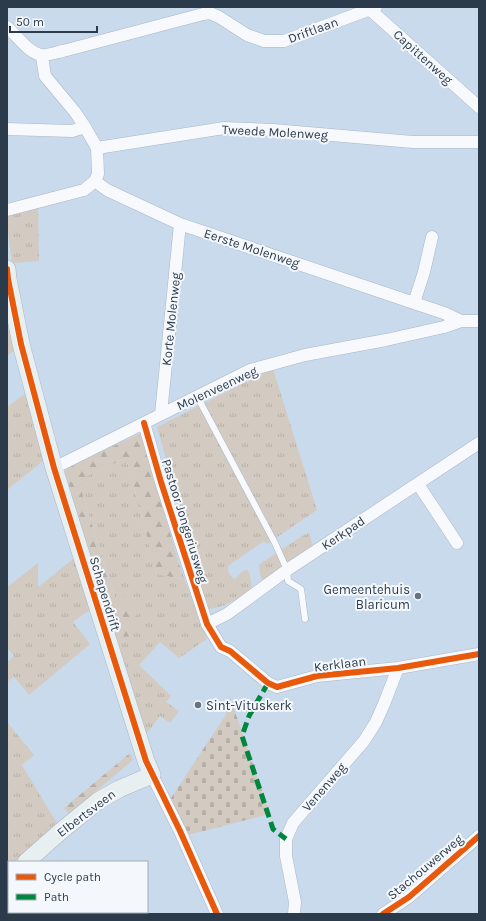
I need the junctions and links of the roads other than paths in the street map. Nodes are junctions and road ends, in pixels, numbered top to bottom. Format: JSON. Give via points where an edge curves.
{"nodes":[{"id":1,"x":371,"y":8,"type":"edge"},
{"id":2,"x":7,"y":27,"type":"edge"},
{"id":3,"x":42,"y":56,"type":"junction"},
{"id":4,"x":479,"y":107,"type":"edge"},
{"id":5,"x":85,"y":127,"type":"junction"},
{"id":6,"x":7,"y":130,"type":"edge"},
{"id":7,"x":479,"y":142,"type":"edge"},
{"id":8,"x":97,"y":148,"type":"junction"},
{"id":9,"x":96,"y":182,"type":"junction"},
{"id":10,"x":7,"y":210,"type":"edge"},
{"id":11,"x":180,"y":224,"type":"junction"},
{"id":12,"x":432,"y":237,"type":"dead end"},
{"id":13,"x":7,"y":269,"type":"edge"},
{"id":14,"x":414,"y":303,"type":"junction"},
{"id":15,"x":461,"y":321,"type":"junction"},
{"id":16,"x":479,"y":321,"type":"edge"},
{"id":17,"x":197,"y":396,"type":"junction"},
{"id":18,"x":161,"y":414,"type":"junction"},
{"id":19,"x":144,"y":423,"type":"junction"},
{"id":20,"x":479,"y":443,"type":"edge"},
{"id":21,"x":54,"y":468,"type":"junction"},
{"id":22,"x":418,"y":484,"type":"junction"},
{"id":23,"x":457,"y":543,"type":"dead end"},
{"id":24,"x":288,"y":570,"type":"junction"},
{"id":25,"x":305,"y":619,"type":"dead end"},
{"id":26,"x":207,"y":624,"type":"junction"},
{"id":27,"x":479,"y":654,"type":"edge"},
{"id":28,"x":398,"y":668,"type":"junction"},
{"id":29,"x":152,"y":775,"type":"junction"},
{"id":30,"x":479,"y":836,"type":"edge"},
{"id":31,"x":35,"y":859,"type":"edge"},
{"id":32,"x":217,"y":914,"type":"edge"},
{"id":33,"x":294,"y":914,"type":"edge"},
{"id":34,"x":383,"y":914,"type":"edge"}],
"edges":[{"from":1,"to":3,"type":"street","name":"Driftlaan","via":[[284,41],[264,41],[247,35],[210,13]]},
{"from":1,"to":4,"type":"street","name":"Capittenweg"},
{"from":2,"to":3,"type":"street","via":[[27,48]]},
{"from":3,"to":5,"type":"street","via":[[45,76]]},
{"from":5,"to":6,"type":"street","via":[[72,131]]},
{"from":5,"to":8,"type":"street"},
{"from":7,"to":8,"type":"street","name":"Tweede Molenweg","via":[[414,142],[224,128]]},
{"from":8,"to":9,"type":"street"},
{"from":9,"to":10,"type":"street","via":[[84,190]]},
{"from":9,"to":11,"type":"street","name":"Eerste Molenweg","via":[[107,190]]},
{"from":11,"to":14,"type":"street","name":"Eerste Molenweg"},
{"from":11,"to":18,"type":"street","name":"Korte Molenweg"},
{"from":12,"to":14,"type":"street"},
{"from":13,"to":21,"type":"street","name":"Schapendrift","via":[[21,344]]},
{"from":14,"to":15,"type":"street","name":"Eerste Molenweg"},
{"from":15,"to":16,"type":"street","name":"Eerste Molenweg"},
{"from":15,"to":17,"type":"street","name":"Molenveenweg","via":[[386,340],[305,355],[250,370]]},
{"from":17,"to":18,"type":"street","name":"Molenveenweg"},
{"from":17,"to":24,"type":"lane"},
{"from":18,"to":19,"type":"street","name":"Molenveenweg"},
{"from":19,"to":21,"type":"street","name":"Molenveenweg"},
{"from":19,"to":26,"type":"street","name":"Pastoor Jongeriusweg"},
{"from":20,"to":22,"type":"street","name":"Kerkpad"},
{"from":21,"to":29,"type":"street","name":"Schapendrift"},
{"from":22,"to":23,"type":"street"},
{"from":22,"to":24,"type":"street","name":"Kerkpad"},
{"from":24,"to":25,"type":"lane","via":[[288,581],[300,589]]},
{"from":24,"to":26,"type":"street","name":"Kerkpad","via":[[226,614]]},
{"from":26,"to":28,"type":"street","name":"Kerklaan","via":[[221,647],[277,687],[317,676]]},
{"from":27,"to":28,"type":"street","name":"Kerklaan"},
{"from":28,"to":33,"type":"street","name":"Venenweg","via":[[376,722],[364,741],[293,823],[286,839],[286,856],[295,902]]},
{"from":29,"to":31,"type":"street","name":"Elbertsveen","via":[[118,789],[98,801],[61,831]]},
{"from":29,"to":32,"type":"street","name":"Schapendrift"},
{"from":30,"to":34,"type":"street","name":"Stachouwerweg","via":[[409,897]]}]}
